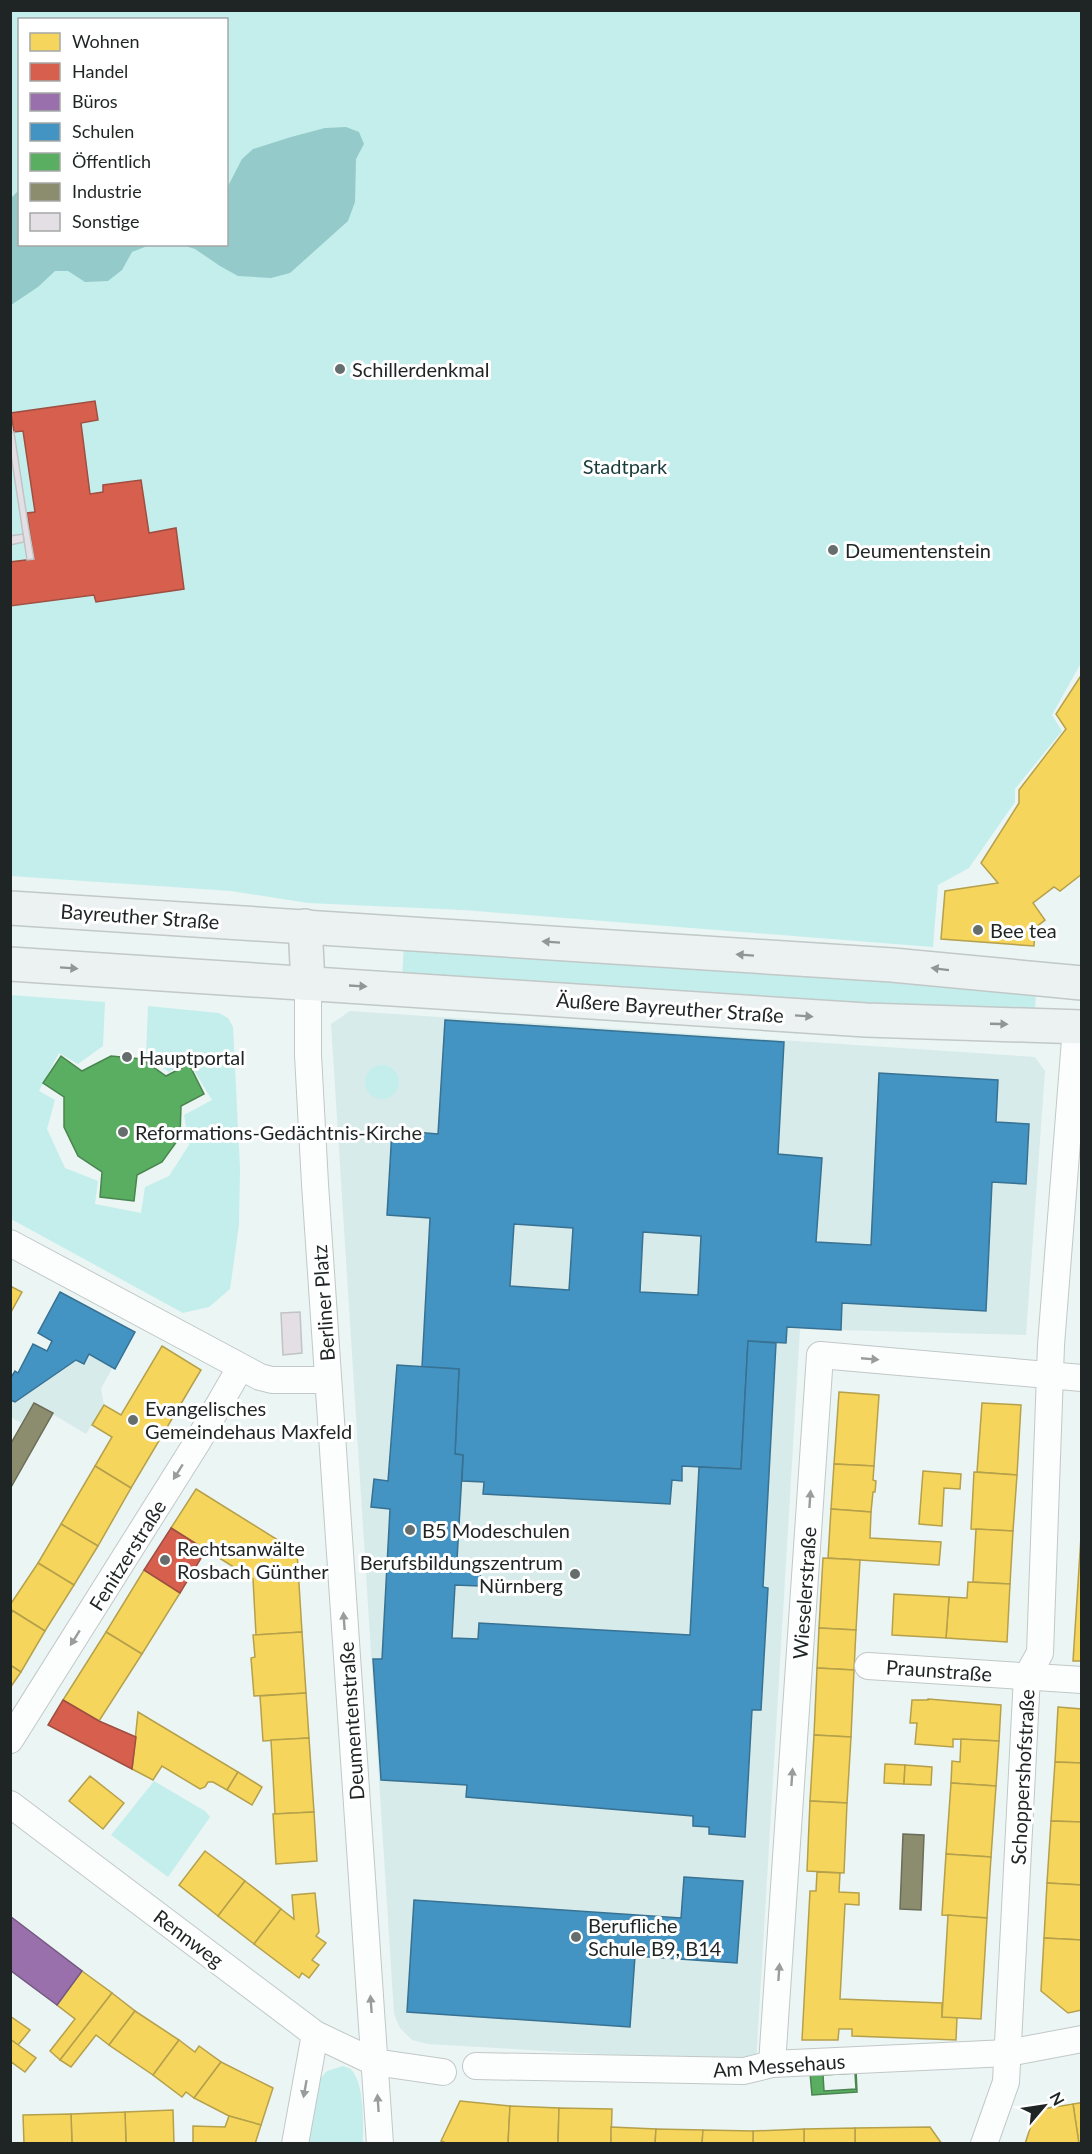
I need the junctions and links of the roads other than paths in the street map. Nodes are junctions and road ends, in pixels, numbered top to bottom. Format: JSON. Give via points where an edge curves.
{"nodes":[{"id":1,"x":10,"y":908,"type":"edge"},
{"id":2,"x":305,"y":926,"type":"junction"},
{"id":3,"x":10,"y":964,"type":"edge"},
{"id":4,"x":308,"y":983,"type":"junction"},
{"id":5,"x":1082,"y":983,"type":"edge"},
{"id":6,"x":1079,"y":1027,"type":"edge"},
{"id":7,"x":10,"y":1243,"type":"edge"},
{"id":8,"x":240,"y":1368,"type":"junction"},
{"id":9,"x":1052,"y":1374,"type":"junction"},
{"id":10,"x":1082,"y":1378,"type":"edge"},
{"id":11,"x":327,"y":1380,"type":"junction"},
{"id":12,"x":868,"y":1666,"type":"dead end"},
{"id":13,"x":1027,"y":1676,"type":"junction"},
{"id":14,"x":1082,"y":1680,"type":"edge"},
{"id":15,"x":10,"y":1740,"type":"edge"},
{"id":16,"x":10,"y":1804,"type":"edge"},
{"id":17,"x":315,"y":2034,"type":"junction"},
{"id":18,"x":1082,"y":2038,"type":"edge"},
{"id":19,"x":1008,"y":2053,"type":"junction"},
{"id":20,"x":374,"y":2062,"type":"junction"},
{"id":21,"x":772,"y":2064,"type":"junction"},
{"id":22,"x":476,"y":2066,"type":"dead end"},
{"id":23,"x":443,"y":2072,"type":"dead end"},
{"id":24,"x":295,"y":2144,"type":"edge"},
{"id":25,"x":380,"y":2144,"type":"edge"},
{"id":26,"x":984,"y":2144,"type":"edge"}],
"edges":[{"from":1,"to":2,"type":"main road","name":"Bayreuther Straße"},
{"from":2,"to":4,"type":"main road"},
{"from":5,"to":2,"type":"main road","one_way":true,"via":[[892,964]]},
{"from":3,"to":4,"type":"main road","name":"Äußere Bayreuther Straße","one_way":true},
{"from":4,"to":6,"type":"main road","name":"Äußere Bayreuther Straße","one_way":true,"via":[[866,1020]]},
{"from":4,"to":11,"type":"street","name":"Berliner Platz","via":[[308,1055]]},
{"from":6,"to":9,"type":"street","name":"Schoppershofstraße","via":[[1051,1345]]},
{"from":7,"to":8,"type":"street","name":"Berliner Platz"},
{"from":8,"to":11,"type":"street","name":"Berliner Platz","via":[[272,1380]]},
{"from":8,"to":15,"type":"street","name":"Fenitzerstraße","one_way":true},
{"from":9,"to":10,"type":"street"},
{"from":9,"to":13,"type":"street","name":"Schoppershofstraße","via":[[1040,1653]]},
{"from":21,"to":9,"type":"street","name":"Wieselerstraße","one_way":true,"via":[[820,1355]]},
{"from":20,"to":11,"type":"street","name":"Deumentenstraße","one_way":true},
{"from":12,"to":13,"type":"street","name":"Praunstraße"},
{"from":13,"to":14,"type":"street","name":"Praunstraße"},
{"from":13,"to":19,"type":"street","name":"Schoppershofstraße"},
{"from":16,"to":17,"type":"street","name":"Rennweg"},
{"from":17,"to":20,"type":"street","name":"Rennweg"},
{"from":17,"to":24,"type":"street","one_way":true},
{"from":18,"to":19,"type":"street","name":"Am Messehaus"},
{"from":19,"to":21,"type":"street","name":"Am Messehaus"},
{"from":19,"to":26,"type":"street","name":"Schoppershofstraße","via":[[1006,2082]]},
{"from":20,"to":23,"type":"street"},
{"from":25,"to":20,"type":"street","one_way":true},
{"from":21,"to":22,"type":"street","name":"Am Messehaus","via":[[744,2071]]}]}
